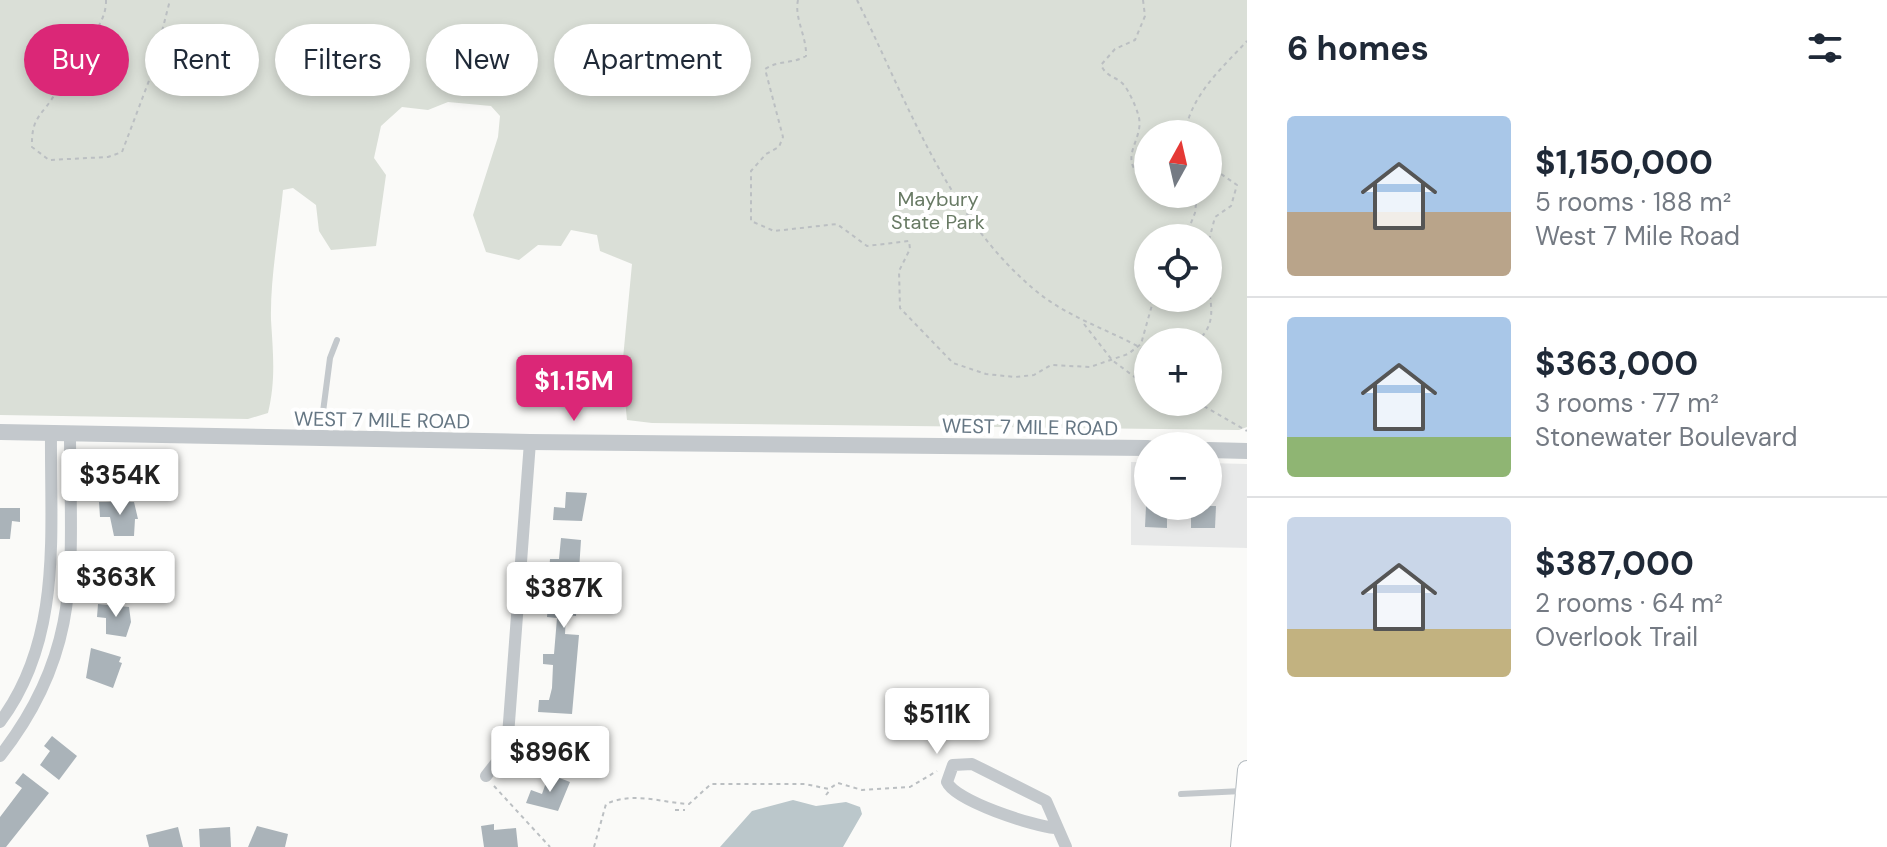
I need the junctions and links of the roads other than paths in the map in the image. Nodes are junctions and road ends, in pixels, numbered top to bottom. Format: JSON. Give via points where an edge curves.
{"nodes":[{"id":1,"x":337,"y":340,"type":"dead end"},
{"id":2,"x":0,"y":432,"type":"edge"},
{"id":3,"x":51,"y":433,"type":"junction"},
{"id":4,"x":70,"y":433,"type":"junction"},
{"id":5,"x":319,"y":439,"type":"junction"},
{"id":6,"x":530,"y":442,"type":"junction"},
{"id":7,"x":1134,"y":448,"type":"edge"},
{"id":8,"x":1222,"y":450,"type":"edge"},
{"id":9,"x":1247,"y":451,"type":"edge"},
{"id":10,"x":50,"y":570,"type":"junction"},
{"id":11,"x":69,"y":570,"type":"junction"},
{"id":12,"x":24,"y":685,"type":"junction"},
{"id":13,"x":42,"y":694,"type":"junction"},
{"id":14,"x":0,"y":722,"type":"edge"},
{"id":15,"x":0,"y":756,"type":"edge"},
{"id":16,"x":1247,"y":770,"type":"edge"},
{"id":17,"x":486,"y":776,"type":"road end"},
{"id":18,"x":1245,"y":792,"type":"edge"},
{"id":19,"x":1181,"y":794,"type":"dead end"},
{"id":20,"x":1055,"y":828,"type":"junction"},
{"id":21,"x":1066,"y":847,"type":"edge"},
{"id":22,"x":1240,"y":847,"type":"edge"}],
"edges":[{"from":1,"to":5,"type":"lane"},
{"from":2,"to":3,"type":"street","name":"WEST 7 MILE ROAD"},
{"from":3,"to":4,"type":"street","name":"WEST 7 MILE ROAD"},
{"from":3,"to":10,"type":"street"},
{"from":4,"to":5,"type":"street","name":"WEST 7 MILE ROAD"},
{"from":4,"to":11,"type":"street"},
{"from":5,"to":6,"type":"street","name":"WEST 7 MILE ROAD"},
{"from":6,"to":7,"type":"street","name":"WEST 7 MILE ROAD"},
{"from":6,"to":17,"type":"street","via":[[507,749]]},
{"from":8,"to":9,"type":"street"},
{"from":10,"to":11,"type":"street"},
{"from":10,"to":12,"type":"street","via":[[43,634]]},
{"from":11,"to":13,"type":"street","via":[[61,645]]},
{"from":12,"to":13,"type":"street"},
{"from":12,"to":14,"type":"street"},
{"from":13,"to":15,"type":"street"},
{"from":16,"to":18,"type":"main road"},
{"from":18,"to":19,"type":"lane"},
{"from":18,"to":22,"type":"main road"},
{"from":20,"to":20,"type":"street","via":[[1046,801],[972,764],[953,765],[947,782],[956,794]]},
{"from":20,"to":21,"type":"street"}]}
